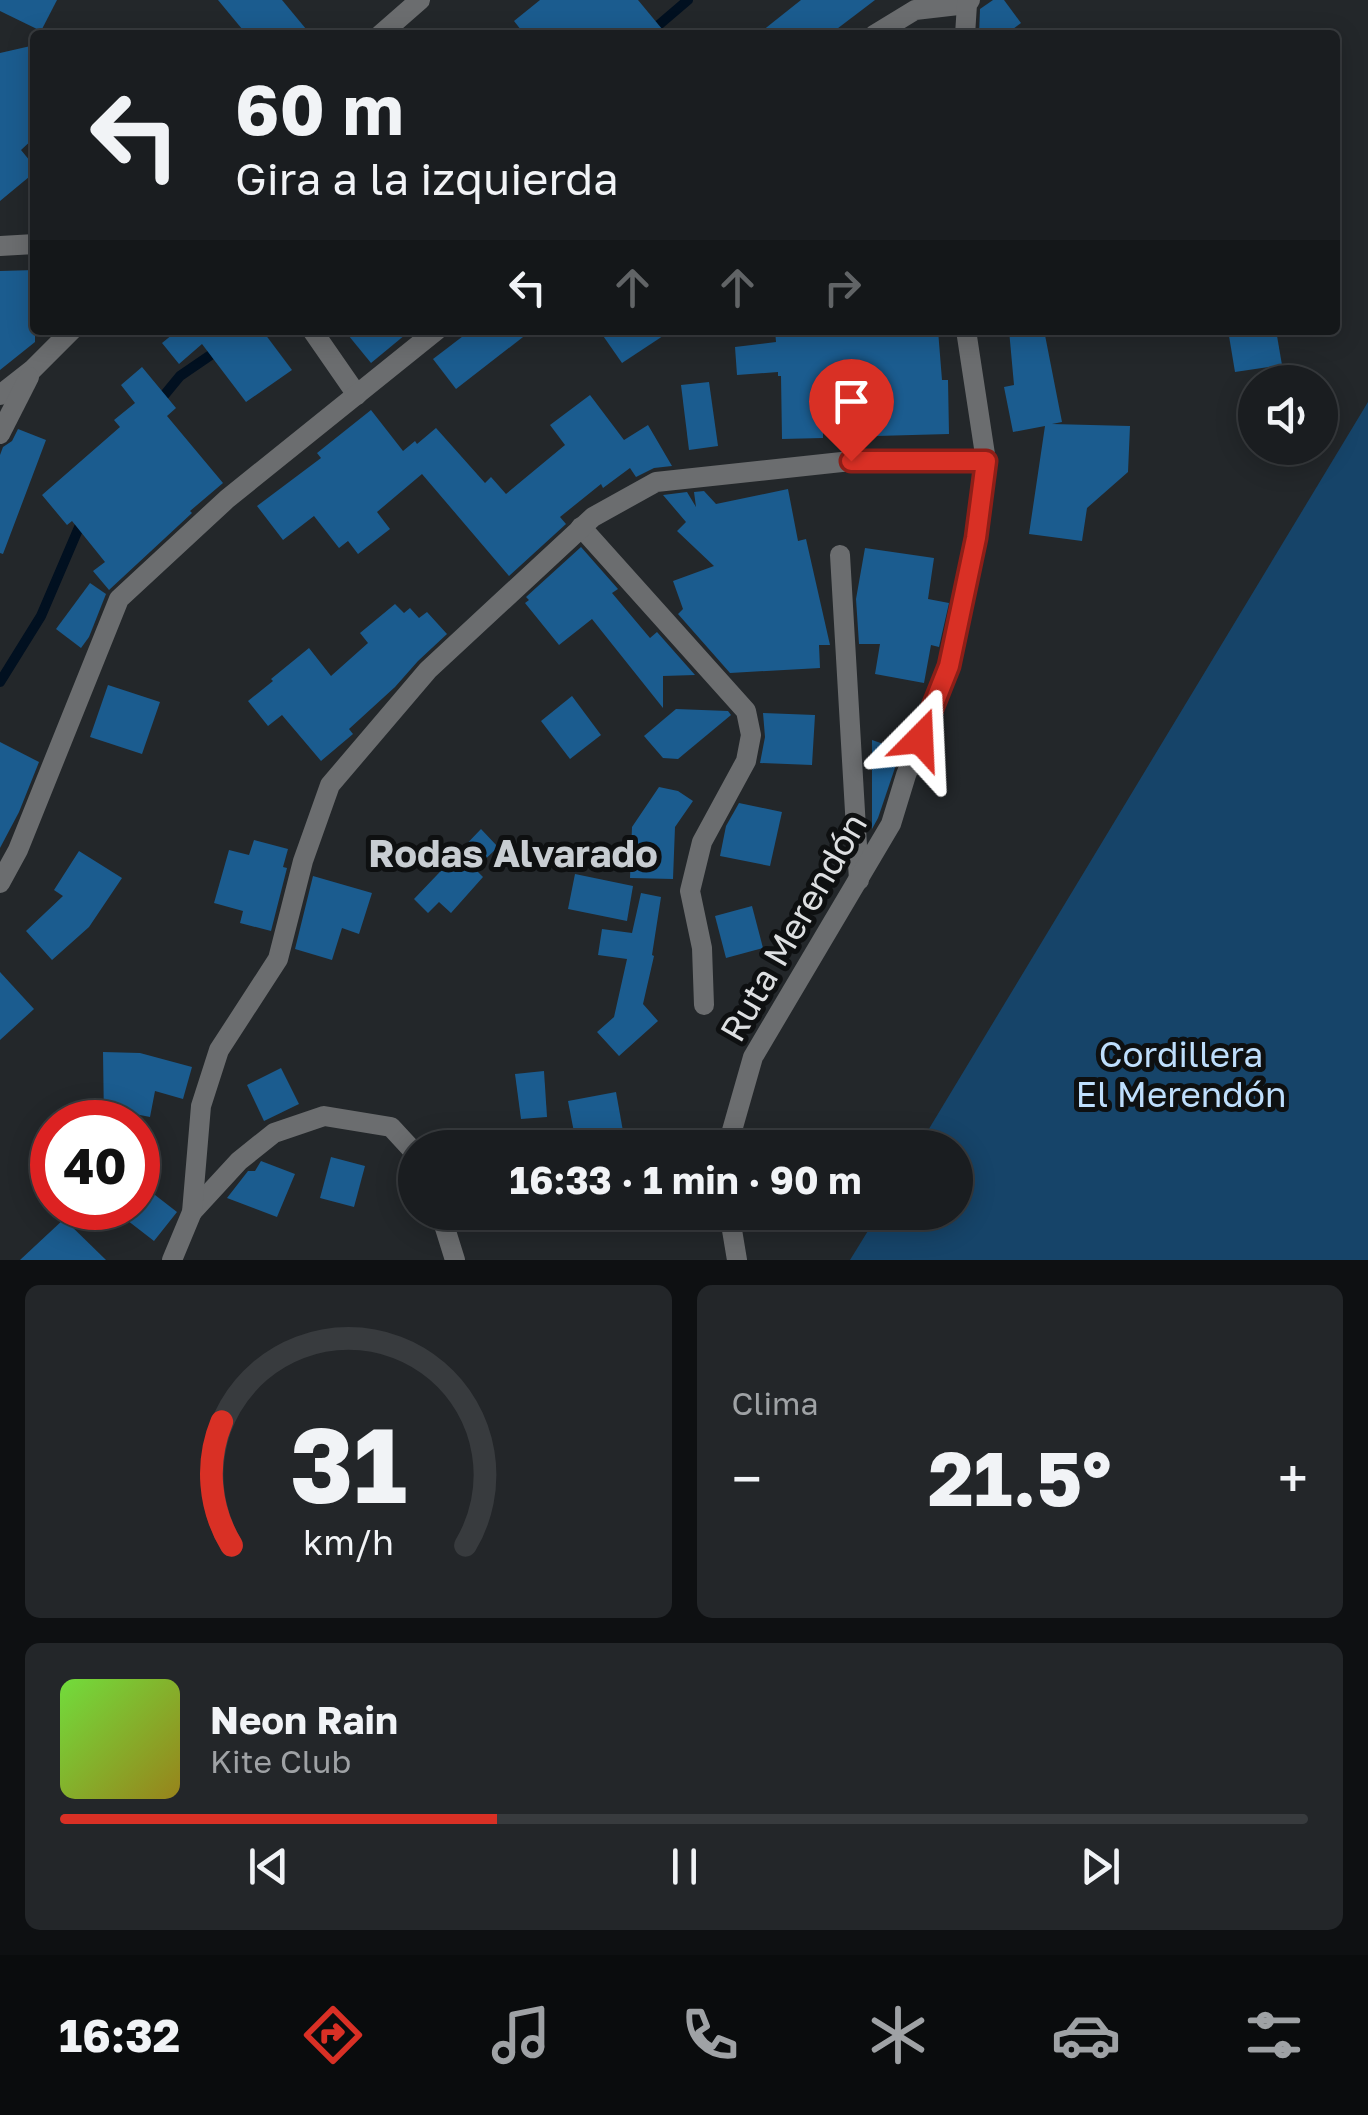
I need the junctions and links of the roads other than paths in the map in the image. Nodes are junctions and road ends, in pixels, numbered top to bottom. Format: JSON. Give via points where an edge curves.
{"nodes":[{"id":1,"x":420,"y":0,"type":"edge"},
{"id":2,"x":968,"y":2,"type":"edge"},
{"id":3,"x":386,"y":30,"type":"edge"},
{"id":4,"x":882,"y":30,"type":"edge"},
{"id":5,"x":965,"y":30,"type":"edge"},
{"id":6,"x":30,"y":244,"type":"edge"},
{"id":7,"x":0,"y":246,"type":"edge"},
{"id":8,"x":67,"y":335,"type":"edge"},
{"id":9,"x":315,"y":335,"type":"edge"},
{"id":10,"x":431,"y":335,"type":"edge"},
{"id":11,"x":967,"y":335,"type":"edge"},
{"id":12,"x":32,"y":370,"type":"junction"},
{"id":13,"x":0,"y":395,"type":"edge"},
{"id":14,"x":357,"y":395,"type":"junction"},
{"id":15,"x":0,"y":434,"type":"edge"},
{"id":16,"x":986,"y":461,"type":"junction"},
{"id":17,"x":581,"y":527,"type":"junction"},
{"id":18,"x":840,"y":555,"type":"dead end"},
{"id":19,"x":859,"y":880,"type":"junction"},
{"id":20,"x":0,"y":883,"type":"edge"},
{"id":21,"x":704,"y":1005,"type":"dead end"},
{"id":22,"x":731,"y":1130,"type":"edge"},
{"id":23,"x":398,"y":1135,"type":"edge"},
{"id":24,"x":192,"y":1212,"type":"junction"},
{"id":25,"x":446,"y":1230,"type":"edge"},
{"id":26,"x":732,"y":1230,"type":"edge"},
{"id":27,"x":172,"y":1260,"type":"edge"},
{"id":28,"x":456,"y":1260,"type":"edge"},
{"id":29,"x":737,"y":1260,"type":"edge"}],
"edges":[{"from":1,"to":3,"type":"street"},
{"from":2,"to":4,"type":"street","via":[[915,10]]},
{"from":2,"to":5,"type":"street"},
{"from":6,"to":7,"type":"street"},
{"from":8,"to":12,"type":"street"},
{"from":9,"to":14,"type":"street"},
{"from":10,"to":14,"type":"street"},
{"from":11,"to":16,"type":"street","name":"Ruta Merendón"},
{"from":12,"to":13,"type":"street"},
{"from":12,"to":15,"type":"street"},
{"from":14,"to":20,"type":"street","via":[[226,499],[119,598]]},
{"from":16,"to":17,"type":"street","via":[[851,461],[656,482]]},
{"from":16,"to":19,"type":"street","name":"Ruta Merendón","via":[[949,666],[891,824]]},
{"from":17,"to":21,"type":"street","via":[[746,711],[746,761],[702,842],[690,892],[702,948]]},
{"from":17,"to":24,"type":"street","via":[[428,670],[330,785],[278,958],[219,1050],[201,1106]]},
{"from":18,"to":19,"type":"street"},
{"from":19,"to":22,"type":"street","name":"Ruta Merendón","via":[[753,1058]]},
{"from":23,"to":24,"type":"street","via":[[391,1127],[324,1116],[274,1134]]},
{"from":24,"to":27,"type":"street"},
{"from":25,"to":28,"type":"street"},
{"from":26,"to":29,"type":"street"}]}
